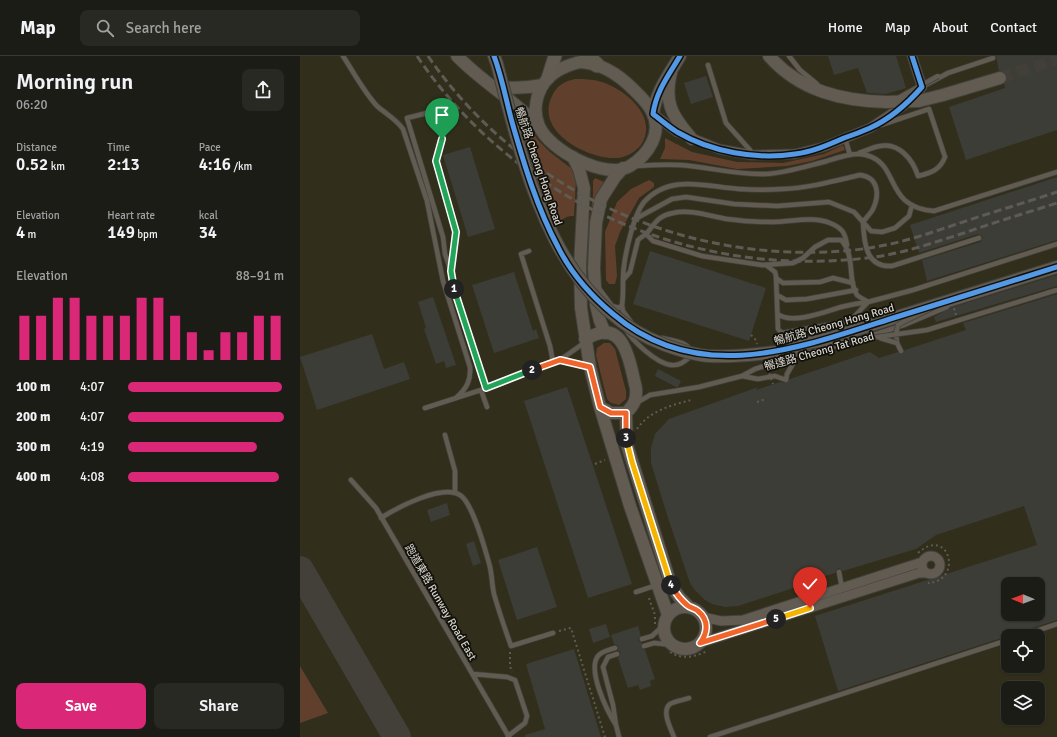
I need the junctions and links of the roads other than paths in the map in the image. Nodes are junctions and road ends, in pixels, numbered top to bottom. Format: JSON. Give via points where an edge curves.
{"nodes":[{"id":1,"x":343,"y":56,"type":"edge"},
{"id":2,"x":457,"y":56,"type":"edge"},
{"id":3,"x":555,"y":56,"type":"edge"},
{"id":4,"x":680,"y":56,"type":"edge"},
{"id":5,"x":769,"y":56,"type":"edge"},
{"id":6,"x":789,"y":56,"type":"edge"},
{"id":7,"x":912,"y":56,"type":"edge"},
{"id":8,"x":992,"y":57,"type":"edge"},
{"id":9,"x":496,"y":59,"type":"edge"},
{"id":10,"x":592,"y":60,"type":"edge"},
{"id":11,"x":708,"y":65,"type":"dead end"},
{"id":12,"x":672,"y":69,"type":"junction"},
{"id":13,"x":997,"y":76,"type":"joint"},
{"id":14,"x":545,"y":81,"type":"junction"},
{"id":15,"x":492,"y":86,"type":"junction"},
{"id":16,"x":922,"y":88,"type":"junction"},
{"id":17,"x":830,"y":94,"type":"junction"},
{"id":18,"x":887,"y":102,"type":"junction"},
{"id":19,"x":929,"y":109,"type":"junction"},
{"id":20,"x":653,"y":114,"type":"junction"},
{"id":21,"x":540,"y":127,"type":"junction"},
{"id":22,"x":870,"y":128,"type":"junction"},
{"id":23,"x":845,"y":138,"type":"junction"},
{"id":24,"x":692,"y":139,"type":"junction"},
{"id":25,"x":859,"y":154,"type":"junction"},
{"id":26,"x":752,"y":155,"type":"junction"},
{"id":27,"x":850,"y":155,"type":"junction"},
{"id":28,"x":573,"y":157,"type":"junction"},
{"id":29,"x":626,"y":168,"type":"junction"},
{"id":30,"x":1057,"y":172,"type":"edge"},
{"id":31,"x":912,"y":205,"type":"junction"},
{"id":32,"x":637,"y":218,"type":"junction"},
{"id":33,"x":863,"y":222,"type":"junction"},
{"id":34,"x":646,"y":234,"type":"junction"},
{"id":35,"x":979,"y":238,"type":"dead end"},
{"id":36,"x":1057,"y":244,"type":"edge"},
{"id":37,"x":848,"y":246,"type":"junction"},
{"id":38,"x":529,"y":251,"type":"dead end"},
{"id":39,"x":766,"y":265,"type":"junction"},
{"id":40,"x":1057,"y":267,"type":"edge"},
{"id":41,"x":451,"y":271,"type":"junction"},
{"id":42,"x":776,"y":278,"type":"junction"},
{"id":43,"x":623,"y":280,"type":"junction"},
{"id":44,"x":854,"y":283,"type":"junction"},
{"id":45,"x":595,"y":284,"type":"junction"},
{"id":46,"x":856,"y":290,"type":"junction"},
{"id":47,"x":1057,"y":290,"type":"edge"},
{"id":48,"x":777,"y":295,"type":"junction"},
{"id":49,"x":868,"y":302,"type":"junction"},
{"id":50,"x":944,"y":302,"type":"junction"},
{"id":51,"x":958,"y":303,"type":"dead end"},
{"id":52,"x":622,"y":305,"type":"junction"},
{"id":53,"x":612,"y":306,"type":"junction"},
{"id":54,"x":778,"y":314,"type":"junction"},
{"id":55,"x":606,"y":333,"type":"junction"},
{"id":56,"x":896,"y":334,"type":"junction"},
{"id":57,"x":873,"y":338,"type":"junction"},
{"id":58,"x":586,"y":341,"type":"junction"},
{"id":59,"x":897,"y":342,"type":"junction"},
{"id":60,"x":901,"y":351,"type":"dead end"},
{"id":61,"x":775,"y":352,"type":"junction"},
{"id":62,"x":798,"y":355,"type":"junction"},
{"id":63,"x":560,"y":360,"type":"junction"},
{"id":64,"x":553,"y":362,"type":"junction"},
{"id":65,"x":590,"y":367,"type":"junction"},
{"id":66,"x":742,"y":376,"type":"junction"},
{"id":67,"x":484,"y":389,"type":"junction"},
{"id":68,"x":457,"y":397,"type":"junction"},
{"id":69,"x":487,"y":407,"type":"dead end"},
{"id":70,"x":600,"y":407,"type":"junction"},
{"id":71,"x":425,"y":408,"type":"dead end"},
{"id":72,"x":630,"y":409,"type":"junction"},
{"id":73,"x":444,"y":435,"type":"dead end"},
{"id":74,"x":351,"y":480,"type":"dead end"},
{"id":75,"x":455,"y":493,"type":"junction"},
{"id":76,"x":381,"y":518,"type":"junction"},
{"id":77,"x":919,"y":559,"type":"junction"},
{"id":78,"x":838,"y":572,"type":"dead end"},
{"id":79,"x":925,"y":577,"type":"junction"},
{"id":80,"x":651,"y":587,"type":"junction"},
{"id":81,"x":842,"y":588,"type":"junction"},
{"id":82,"x":636,"y":592,"type":"dead end"},
{"id":83,"x":689,"y":607,"type":"junction"},
{"id":84,"x":703,"y":617,"type":"junction"},
{"id":85,"x":663,"y":624,"type":"junction"},
{"id":86,"x":1057,"y":624,"type":"edge"},
{"id":87,"x":1042,"y":629,"type":"edge"},
{"id":88,"x":552,"y":633,"type":"road end"},
{"id":89,"x":642,"y":639,"type":"dead end"},
{"id":90,"x":1001,"y":642,"type":"edge"},
{"id":91,"x":700,"y":643,"type":"junction"},
{"id":92,"x":668,"y":644,"type":"junction"},
{"id":93,"x":644,"y":646,"type":"dead end"},
{"id":94,"x":615,"y":648,"type":"dead end"},
{"id":95,"x":617,"y":654,"type":"dead end"},
{"id":96,"x":472,"y":674,"type":"junction"},
{"id":97,"x":689,"y":698,"type":"dead end"},
{"id":98,"x":616,"y":725,"type":"junction"},
{"id":99,"x":509,"y":737,"type":"edge"},
{"id":100,"x":619,"y":737,"type":"edge"},
{"id":101,"x":674,"y":737,"type":"edge"},
{"id":102,"x":710,"y":737,"type":"edge"}],
"edges":[{"from":1,"to":68,"type":"lane","via":[[378,106],[403,129],[427,201],[443,282],[470,367],[468,384]]},
{"from":2,"to":15,"type":"street"},
{"from":3,"to":14,"type":"main road"},
{"from":4,"to":12,"type":"street"},
{"from":5,"to":17,"type":"street","via":[[792,77]]},
{"from":6,"to":17,"type":"lane","via":[[813,81]]},
{"from":7,"to":16,"type":"street"},
{"from":8,"to":16,"type":"lane","via":[[948,73]]},
{"from":8,"to":18,"type":"lane","bridge":true,"via":[[950,70]]},
{"from":9,"to":61,"type":"street","name":"暢航路 Cheong Hong Road","bridge":true,"via":[[512,123],[548,227],[572,270],[601,304],[644,337],[689,353],[730,356]]},
{"from":10,"to":14,"type":"street","via":[[562,67]]},
{"from":10,"to":20,"type":"street","via":[[619,76],[644,100]]},
{"from":11,"to":26,"type":"lane","via":[[726,123]]},
{"from":12,"to":20,"type":"street","via":[[657,95]]},
{"from":12,"to":24,"type":"street","via":[[668,83],[669,106],[679,124]]},
{"from":13,"to":18,"type":"street","bridge":true,"via":[[943,96],[918,101]]},
{"from":13,"to":19,"type":"lane","via":[[944,90],[933,97]]},
{"from":14,"to":15,"type":"street","via":[[523,88]]},
{"from":14,"to":21,"type":"street","via":[[536,104]]},
{"from":15,"to":21,"type":"street"},
{"from":16,"to":22,"type":"street","via":[[903,106]]},
{"from":17,"to":18,"type":"street","via":[[845,99]]},
{"from":19,"to":22,"type":"lane"},
{"from":19,"to":25,"type":"lane","via":[[945,157],[938,169],[918,176],[906,155],[889,146],[881,146]]},
{"from":20,"to":24,"type":"street","via":[[677,132]]},
{"from":20,"to":29,"type":"street","via":[[654,136],[651,146]]},
{"from":21,"to":28,"type":"street","via":[[553,144]]},
{"from":22,"to":23,"type":"street"},
{"from":23,"to":26,"type":"street","via":[[795,154]]},
{"from":23,"to":27,"type":"lane"},
{"from":24,"to":26,"type":"street","via":[[719,149]]},
{"from":25,"to":27,"type":"lane"},
{"from":25,"to":31,"type":"lane","via":[[879,161],[889,174],[898,194]]},
{"from":27,"to":29,"type":"lane","via":[[797,169],[765,174],[680,165]]},
{"from":28,"to":29,"type":"street","via":[[597,167],[615,170]]},
{"from":28,"to":58,"type":"street","via":[[584,188],[580,266],[581,308]]},
{"from":29,"to":45,"type":"street","via":[[615,177],[601,199],[598,210],[594,236]]},
{"from":30,"to":31,"type":"lane","via":[[934,211]]},
{"from":31,"to":33,"type":"lane","via":[[909,216],[895,228],[882,232],[871,231]]},
{"from":32,"to":33,"type":"lane","via":[[672,199],[686,197],[748,205],[777,206],[829,202],[854,212]]},
{"from":32,"to":33,"type":"lane","via":[[644,202],[670,185],[687,183],[740,189],[783,189],[815,186],[860,175],[870,177],[876,184],[876,202]]},
{"from":32,"to":43,"type":"lane","via":[[630,236]]},
{"from":33,"to":35,"type":"lane","via":[[864,241],[870,256],[882,267]]},
{"from":34,"to":37,"type":"lane","via":[[654,222],[664,216],[685,212],[729,220],[818,220],[837,226],[845,233]]},
{"from":34,"to":39,"type":"lane","via":[[653,241],[702,256]]},
{"from":34,"to":43,"type":"lane","via":[[638,240],[630,272]]},
{"from":36,"to":49,"type":"lane"},
{"from":37,"to":39,"type":"lane","via":[[841,240],[828,240],[793,263]]},
{"from":37,"to":44,"type":"lane"},
{"from":38,"to":64,"type":"lane","via":[[521,254]]},
{"from":39,"to":42,"type":"lane","via":[[775,272]]},
{"from":40,"to":50,"type":"street","name":"暢航路 Cheong Hong Road","bridge":true},
{"from":41,"to":41,"type":"lane","via":[[407,118],[427,113],[438,118],[445,127],[436,161],[456,232]]},
{"from":41,"to":67,"type":"lane","via":[[454,290]]},
{"from":42,"to":44,"type":"lane","via":[[783,283],[820,282],[833,278]]},
{"from":42,"to":48,"type":"lane"},
{"from":43,"to":52,"type":"lane"},
{"from":44,"to":46,"type":"lane"},
{"from":45,"to":53,"type":"lane"},
{"from":45,"to":55,"type":"street","via":[[596,305]]},
{"from":46,"to":48,"type":"lane","via":[[807,299],[786,300]]},
{"from":46,"to":49,"type":"lane","via":[[857,295]]},
{"from":47,"to":56,"type":"lane","bridge":true,"via":[[927,330]]},
{"from":48,"to":54,"type":"lane"},
{"from":49,"to":54,"type":"lane","via":[[811,316],[787,318]]},
{"from":49,"to":54,"type":"lane","via":[[852,319],[791,333],[782,333],[778,329]]},
{"from":50,"to":56,"type":"lane","bridge":true,"via":[[898,325]]},
{"from":50,"to":61,"type":"street","name":"暢航路 Cheong Hong Road","bridge":true,"via":[[833,337]]},
{"from":51,"to":62,"type":"lane","name":"暢達路 Cheong Tat Road","via":[[882,333]]},
{"from":52,"to":53,"type":"lane","via":[[619,308]]},
{"from":52,"to":53,"type":"lane","via":[[628,320],[638,328],[689,346],[692,350],[691,356],[676,365],[664,363],[630,337]]},
{"from":55,"to":58,"type":"street"},
{"from":55,"to":72,"type":"street","via":[[617,337],[627,352],[636,394]]},
{"from":56,"to":57,"type":"lane","bridge":true},
{"from":56,"to":59,"type":"lane","bridge":true},
{"from":57,"to":59,"type":"lane","bridge":true},
{"from":57,"to":61,"type":"lane","bridge":true},
{"from":58,"to":63,"type":"lane"},
{"from":58,"to":65,"type":"street"},
{"from":59,"to":60,"type":"lane"},
{"from":62,"to":66,"type":"lane","name":"暢達路 Cheong Tat Road"},
{"from":62,"to":66,"type":"lane","via":[[786,380],[776,376],[758,379]]},
{"from":63,"to":64,"type":"lane"},
{"from":63,"to":65,"type":"lane"},
{"from":64,"to":67,"type":"lane"},
{"from":65,"to":70,"type":"street"},
{"from":66,"to":72,"type":"lane","name":"暢達路 Cheong Tat Road","via":[[699,387],[650,395]]},
{"from":67,"to":68,"type":"lane"},
{"from":67,"to":69,"type":"lane"},
{"from":68,"to":71,"type":"lane"},
{"from":70,"to":72,"type":"street","via":[[611,413]]},
{"from":70,"to":80,"type":"street"},
{"from":72,"to":83,"type":"street","via":[[627,445],[671,585]]},
{"from":73,"to":75,"type":"lane","via":[[455,471]]},
{"from":74,"to":76,"type":"lane","name":"跑道東路 Runway Road East","via":[[376,508]]},
{"from":75,"to":76,"type":"lane","via":[[444,492],[410,503]]},
{"from":75,"to":88,"type":"lane","via":[[464,498],[471,510],[490,566],[494,594],[510,646]]},
{"from":76,"to":96,"type":"lane","name":"跑道東路 Runway Road East"},
{"from":77,"to":79,"type":"street"},
{"from":77,"to":79,"type":"street","via":[[931,556],[937,558],[940,563],[940,569],[935,574]]},
{"from":77,"to":81,"type":"street"},
{"from":78,"to":81,"type":"lane"},
{"from":79,"to":91,"type":"street","via":[[919,573]]},
{"from":80,"to":82,"type":"lane"},
{"from":80,"to":85,"type":"street"},
{"from":81,"to":84,"type":"street","via":[[743,620],[721,621]]},
{"from":83,"to":84,"type":"street"},
{"from":83,"to":85,"type":"street","via":[[674,610]]},
{"from":84,"to":91,"type":"street","via":[[706,633]]},
{"from":85,"to":89,"type":"lane","via":[[652,636]]},
{"from":85,"to":92,"type":"street"},
{"from":86,"to":87,"type":"lane"},
{"from":90,"to":102,"type":"lane"},
{"from":91,"to":92,"type":"street","via":[[690,648],[678,648]]},
{"from":92,"to":93,"type":"lane","via":[[654,643]]},
{"from":94,"to":98,"type":"lane","via":[[601,653],[595,660],[594,669],[605,707]]},
{"from":95,"to":98,"type":"lane","via":[[608,657],[603,667]]},
{"from":96,"to":99,"type":"lane","name":"跑道東路 Runway Road East"},
{"from":96,"to":99,"type":"lane","via":[[514,680],[527,716],[525,723]]},
{"from":97,"to":101,"type":"lane","via":[[667,708]]},
{"from":98,"to":100,"type":"lane"}]}
